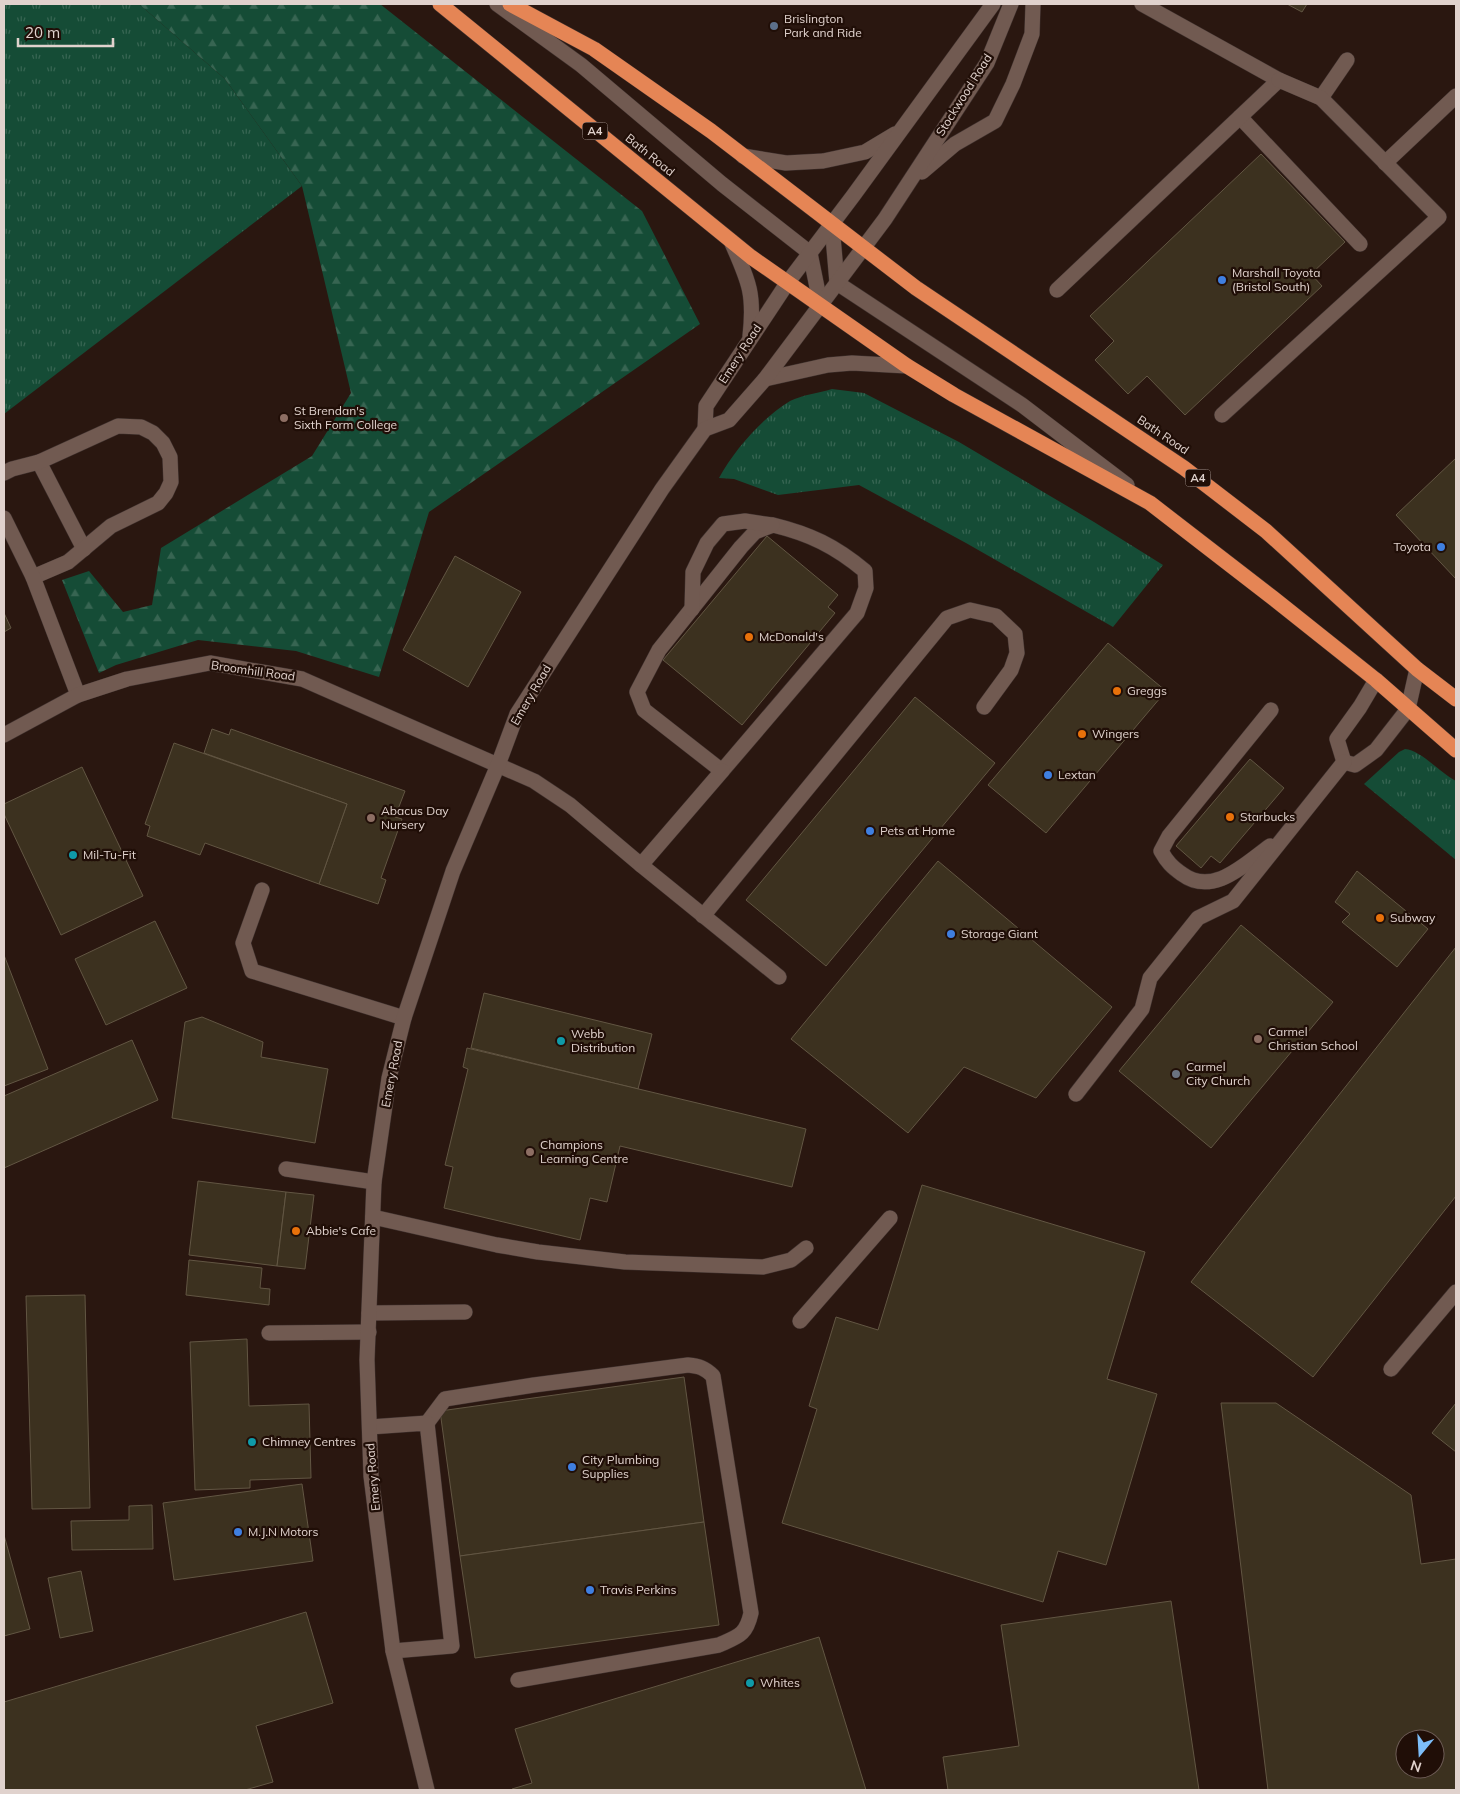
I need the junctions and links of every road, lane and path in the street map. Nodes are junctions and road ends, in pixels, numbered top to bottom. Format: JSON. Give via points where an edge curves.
{"nodes":[{"id":1,"x":440,"y":4,"type":"edge"},
{"id":2,"x":497,"y":4,"type":"edge"},
{"id":3,"x":510,"y":4,"type":"edge"},
{"id":4,"x":993,"y":4,"type":"edge"},
{"id":5,"x":1012,"y":4,"type":"edge"},
{"id":6,"x":1033,"y":4,"type":"edge"},
{"id":7,"x":1142,"y":4,"type":"edge"},
{"id":8,"x":1347,"y":60,"type":"dead end"},
{"id":9,"x":1279,"y":80,"type":"junction"},
{"id":10,"x":1456,"y":96,"type":"edge"},
{"id":11,"x":1322,"y":98,"type":"junction"},
{"id":12,"x":1240,"y":117,"type":"junction"},
{"id":13,"x":900,"y":132,"type":"junction"},
{"id":14,"x":743,"y":156,"type":"junction"},
{"id":15,"x":1385,"y":163,"type":"junction"},
{"id":16,"x":909,"y":182,"type":"junction"},
{"id":17,"x":832,"y":224,"type":"junction"},
{"id":18,"x":731,"y":241,"type":"junction"},
{"id":19,"x":1360,"y":244,"type":"dead end"},
{"id":20,"x":863,"y":249,"type":"junction"},
{"id":21,"x":810,"y":253,"type":"junction"},
{"id":22,"x":788,"y":282,"type":"junction"},
{"id":23,"x":838,"y":283,"type":"junction"},
{"id":24,"x":1057,"y":290,"type":"dead end"},
{"id":25,"x":821,"y":307,"type":"junction"},
{"id":26,"x":750,"y":340,"type":"junction"},
{"id":27,"x":907,"y":366,"type":"junction"},
{"id":28,"x":766,"y":379,"type":"junction"},
{"id":29,"x":1222,"y":416,"type":"dead end"},
{"id":30,"x":705,"y":430,"type":"junction"},
{"id":31,"x":39,"y":462,"type":"junction"},
{"id":32,"x":4,"y":473,"type":"edge"},
{"id":33,"x":1150,"y":503,"type":"junction"},
{"id":34,"x":4,"y":518,"type":"edge"},
{"id":35,"x":773,"y":525,"type":"junction"},
{"id":36,"x":84,"y":549,"type":"junction"},
{"id":37,"x":33,"y":576,"type":"junction"},
{"id":38,"x":692,"y":609,"type":"junction"},
{"id":39,"x":1417,"y":669,"type":"junction"},
{"id":40,"x":1376,"y":680,"type":"junction"},
{"id":41,"x":78,"y":695,"type":"junction"},
{"id":42,"x":1456,"y":699,"type":"edge"},
{"id":43,"x":984,"y":707,"type":"dead end"},
{"id":44,"x":1408,"y":709,"type":"junction"},
{"id":45,"x":1271,"y":710,"type":"dead end"},
{"id":46,"x":4,"y":735,"type":"edge"},
{"id":47,"x":1456,"y":750,"type":"edge"},
{"id":48,"x":1344,"y":762,"type":"junction"},
{"id":49,"x":498,"y":765,"type":"junction"},
{"id":50,"x":722,"y":771,"type":"junction"},
{"id":51,"x":1286,"y":835,"type":"junction"},
{"id":52,"x":641,"y":865,"type":"junction"},
{"id":53,"x":262,"y":890,"type":"dead end"},
{"id":54,"x":703,"y":916,"type":"junction"},
{"id":55,"x":779,"y":977,"type":"dead end"},
{"id":56,"x":404,"y":1018,"type":"junction"},
{"id":57,"x":1076,"y":1094,"type":"dead end"},
{"id":58,"x":286,"y":1169,"type":"dead end"},
{"id":59,"x":374,"y":1182,"type":"junction"},
{"id":60,"x":373,"y":1217,"type":"junction"},
{"id":61,"x":890,"y":1218,"type":"dead end"},
{"id":62,"x":806,"y":1248,"type":"dead end"},
{"id":63,"x":1456,"y":1292,"type":"edge"},
{"id":64,"x":465,"y":1312,"type":"dead end"},
{"id":65,"x":369,"y":1313,"type":"junction"},
{"id":66,"x":800,"y":1321,"type":"dead end"},
{"id":67,"x":368,"y":1332,"type":"junction"},
{"id":68,"x":269,"y":1333,"type":"dead end"},
{"id":69,"x":1391,"y":1369,"type":"dead end"},
{"id":70,"x":428,"y":1423,"type":"junction"},
{"id":71,"x":370,"y":1427,"type":"junction"},
{"id":72,"x":393,"y":1651,"type":"junction"},
{"id":73,"x":518,"y":1680,"type":"dead end"},
{"id":74,"x":427,"y":1790,"type":"edge"}],
"edges":[{"from":1,"to":18,"type":"highway","name":"Bath Road","number":"A4"},
{"from":2,"to":21,"type":"street","name":"Bath Road","via":[[581,65],[722,184]]},
{"from":3,"to":14,"type":"highway","name":"Bath Road","number":"A4","via":[[594,49]]},
{"from":4,"to":13,"type":"street"},
{"from":5,"to":16,"type":"street","name":"Stockwood Road","via":[[987,63]]},
{"from":6,"to":16,"type":"street","name":"Stockwood Road","via":[[1032,34],[995,121],[955,144]]},
{"from":7,"to":9,"type":"street"},
{"from":8,"to":11,"type":"street"},
{"from":9,"to":11,"type":"street"},
{"from":9,"to":12,"type":"street"},
{"from":10,"to":15,"type":"street"},
{"from":11,"to":15,"type":"street"},
{"from":12,"to":19,"type":"street"},
{"from":12,"to":24,"type":"street"},
{"from":13,"to":14,"type":"street","via":[[866,152],[824,161],[786,163]]},
{"from":13,"to":17,"type":"street"},
{"from":14,"to":17,"type":"highway","name":"Bath Road","number":"A4"},
{"from":15,"to":29,"type":"street","via":[[1439,217]]},
{"from":16,"to":20,"type":"street","name":"Stockwood Road"},
{"from":17,"to":20,"type":"highway","name":"Bath Road","number":"A4"},
{"from":17,"to":21,"type":"street","name":"Emery Road"},
{"from":17,"to":23,"type":"street"},
{"from":18,"to":22,"type":"highway","name":"Bath Road","number":"A4"},
{"from":18,"to":26,"type":"street","via":[[748,280],[752,299]]},
{"from":20,"to":23,"type":"street","name":"Stockwood Road"},
{"from":20,"to":39,"type":"highway","name":"Bath Road","number":"A4","via":[[1184,468],[1266,531]]},
{"from":21,"to":22,"type":"street","name":"Emery Road"},
{"from":21,"to":25,"type":"street"},
{"from":22,"to":25,"type":"highway","name":"Bath Road","number":"A4"},
{"from":22,"to":26,"type":"street","name":"Emery Road"},
{"from":23,"to":25,"type":"street","name":"Stockwood Road"},
{"from":23,"to":33,"type":"street","name":"Bath Road","via":[[1022,405]]},
{"from":25,"to":27,"type":"highway","name":"Bath Road","number":"A4"},
{"from":25,"to":28,"type":"street"},
{"from":26,"to":30,"type":"street","name":"Emery Road","via":[[706,406]]},
{"from":27,"to":28,"type":"street","via":[[836,364]]},
{"from":27,"to":33,"type":"highway","name":"Bath Road","number":"A4"},
{"from":28,"to":30,"type":"street","via":[[729,420]]},
{"from":30,"to":49,"type":"street","name":"Emery Road","via":[[662,488],[517,714]]},
{"from":31,"to":32,"type":"street"},
{"from":31,"to":36,"type":"street"},
{"from":31,"to":36,"type":"street","via":[[118,426],[141,427],[163,443],[170,458],[171,482],[166,493],[158,503],[111,526]]},
{"from":33,"to":40,"type":"highway","name":"Bath Road","number":"A4"},
{"from":34,"to":37,"type":"street"},
{"from":35,"to":38,"type":"street","via":[[755,532]]},
{"from":35,"to":38,"type":"street","via":[[745,521],[723,524],[708,542],[693,572]]},
{"from":35,"to":50,"type":"street","via":[[802,532],[827,543],[864,571],[866,588],[857,614]]},
{"from":36,"to":37,"type":"street","via":[[68,562]]},
{"from":37,"to":41,"type":"street"},
{"from":38,"to":50,"type":"street","via":[[658,650],[637,692],[644,710]]},
{"from":39,"to":42,"type":"highway","name":"Bath Road","number":"A4"},
{"from":39,"to":44,"type":"street"},
{"from":40,"to":44,"type":"highway","name":"Bath Road","number":"A4"},
{"from":40,"to":48,"type":"street","via":[[1337,739]]},
{"from":41,"to":46,"type":"street","name":"Broomhill Road"},
{"from":41,"to":49,"type":"street","name":"Broomhill Road","via":[[127,679],[210,663],[302,678]]},
{"from":43,"to":54,"type":"street","via":[[1011,670],[1017,653],[1015,634],[996,616],[970,610],[946,618]]},
{"from":44,"to":47,"type":"highway","name":"Bath Road","number":"A4"},
{"from":44,"to":48,"type":"street","via":[[1376,750],[1355,765]]},
{"from":45,"to":51,"type":"street","via":[[1161,851],[1167,863],[1186,877],[1204,883],[1224,879]]},
{"from":48,"to":51,"type":"street"},
{"from":49,"to":52,"type":"street","name":"Broomhill Road","via":[[534,781],[570,805]]},
{"from":49,"to":56,"type":"street","name":"Emery Road","via":[[452,871]]},
{"from":50,"to":52,"type":"street"},
{"from":51,"to":57,"type":"street","via":[[1234,901],[1198,918],[1150,978],[1142,1009]]},
{"from":52,"to":54,"type":"street","name":"Broomhill Road"},
{"from":53,"to":56,"type":"street","via":[[243,943],[252,972]]},
{"from":54,"to":55,"type":"street","name":"Broomhill Road"},
{"from":56,"to":59,"type":"street","name":"Emery Road","via":[[390,1078]]},
{"from":58,"to":59,"type":"street"},
{"from":59,"to":60,"type":"street","name":"Emery Road"},
{"from":60,"to":62,"type":"street","via":[[497,1245],[625,1262],[763,1267],[791,1260]]},
{"from":60,"to":65,"type":"street","name":"Emery Road"},
{"from":61,"to":66,"type":"street"},
{"from":63,"to":69,"type":"street"},
{"from":64,"to":65,"type":"street"},
{"from":65,"to":67,"type":"street","name":"Emery Road"},
{"from":67,"to":68,"type":"street"},
{"from":67,"to":71,"type":"street","name":"Emery Road"},
{"from":70,"to":71,"type":"street"},
{"from":70,"to":72,"type":"street","via":[[452,1646]]},
{"from":70,"to":73,"type":"street","via":[[445,1399],[688,1365],[698,1366],[713,1376],[752,1613],[748,1627],[737,1637],[719,1645]]},
{"from":71,"to":72,"type":"street","name":"Emery Road","via":[[372,1476]]},
{"from":72,"to":74,"type":"street","name":"Emery Road"}]}
